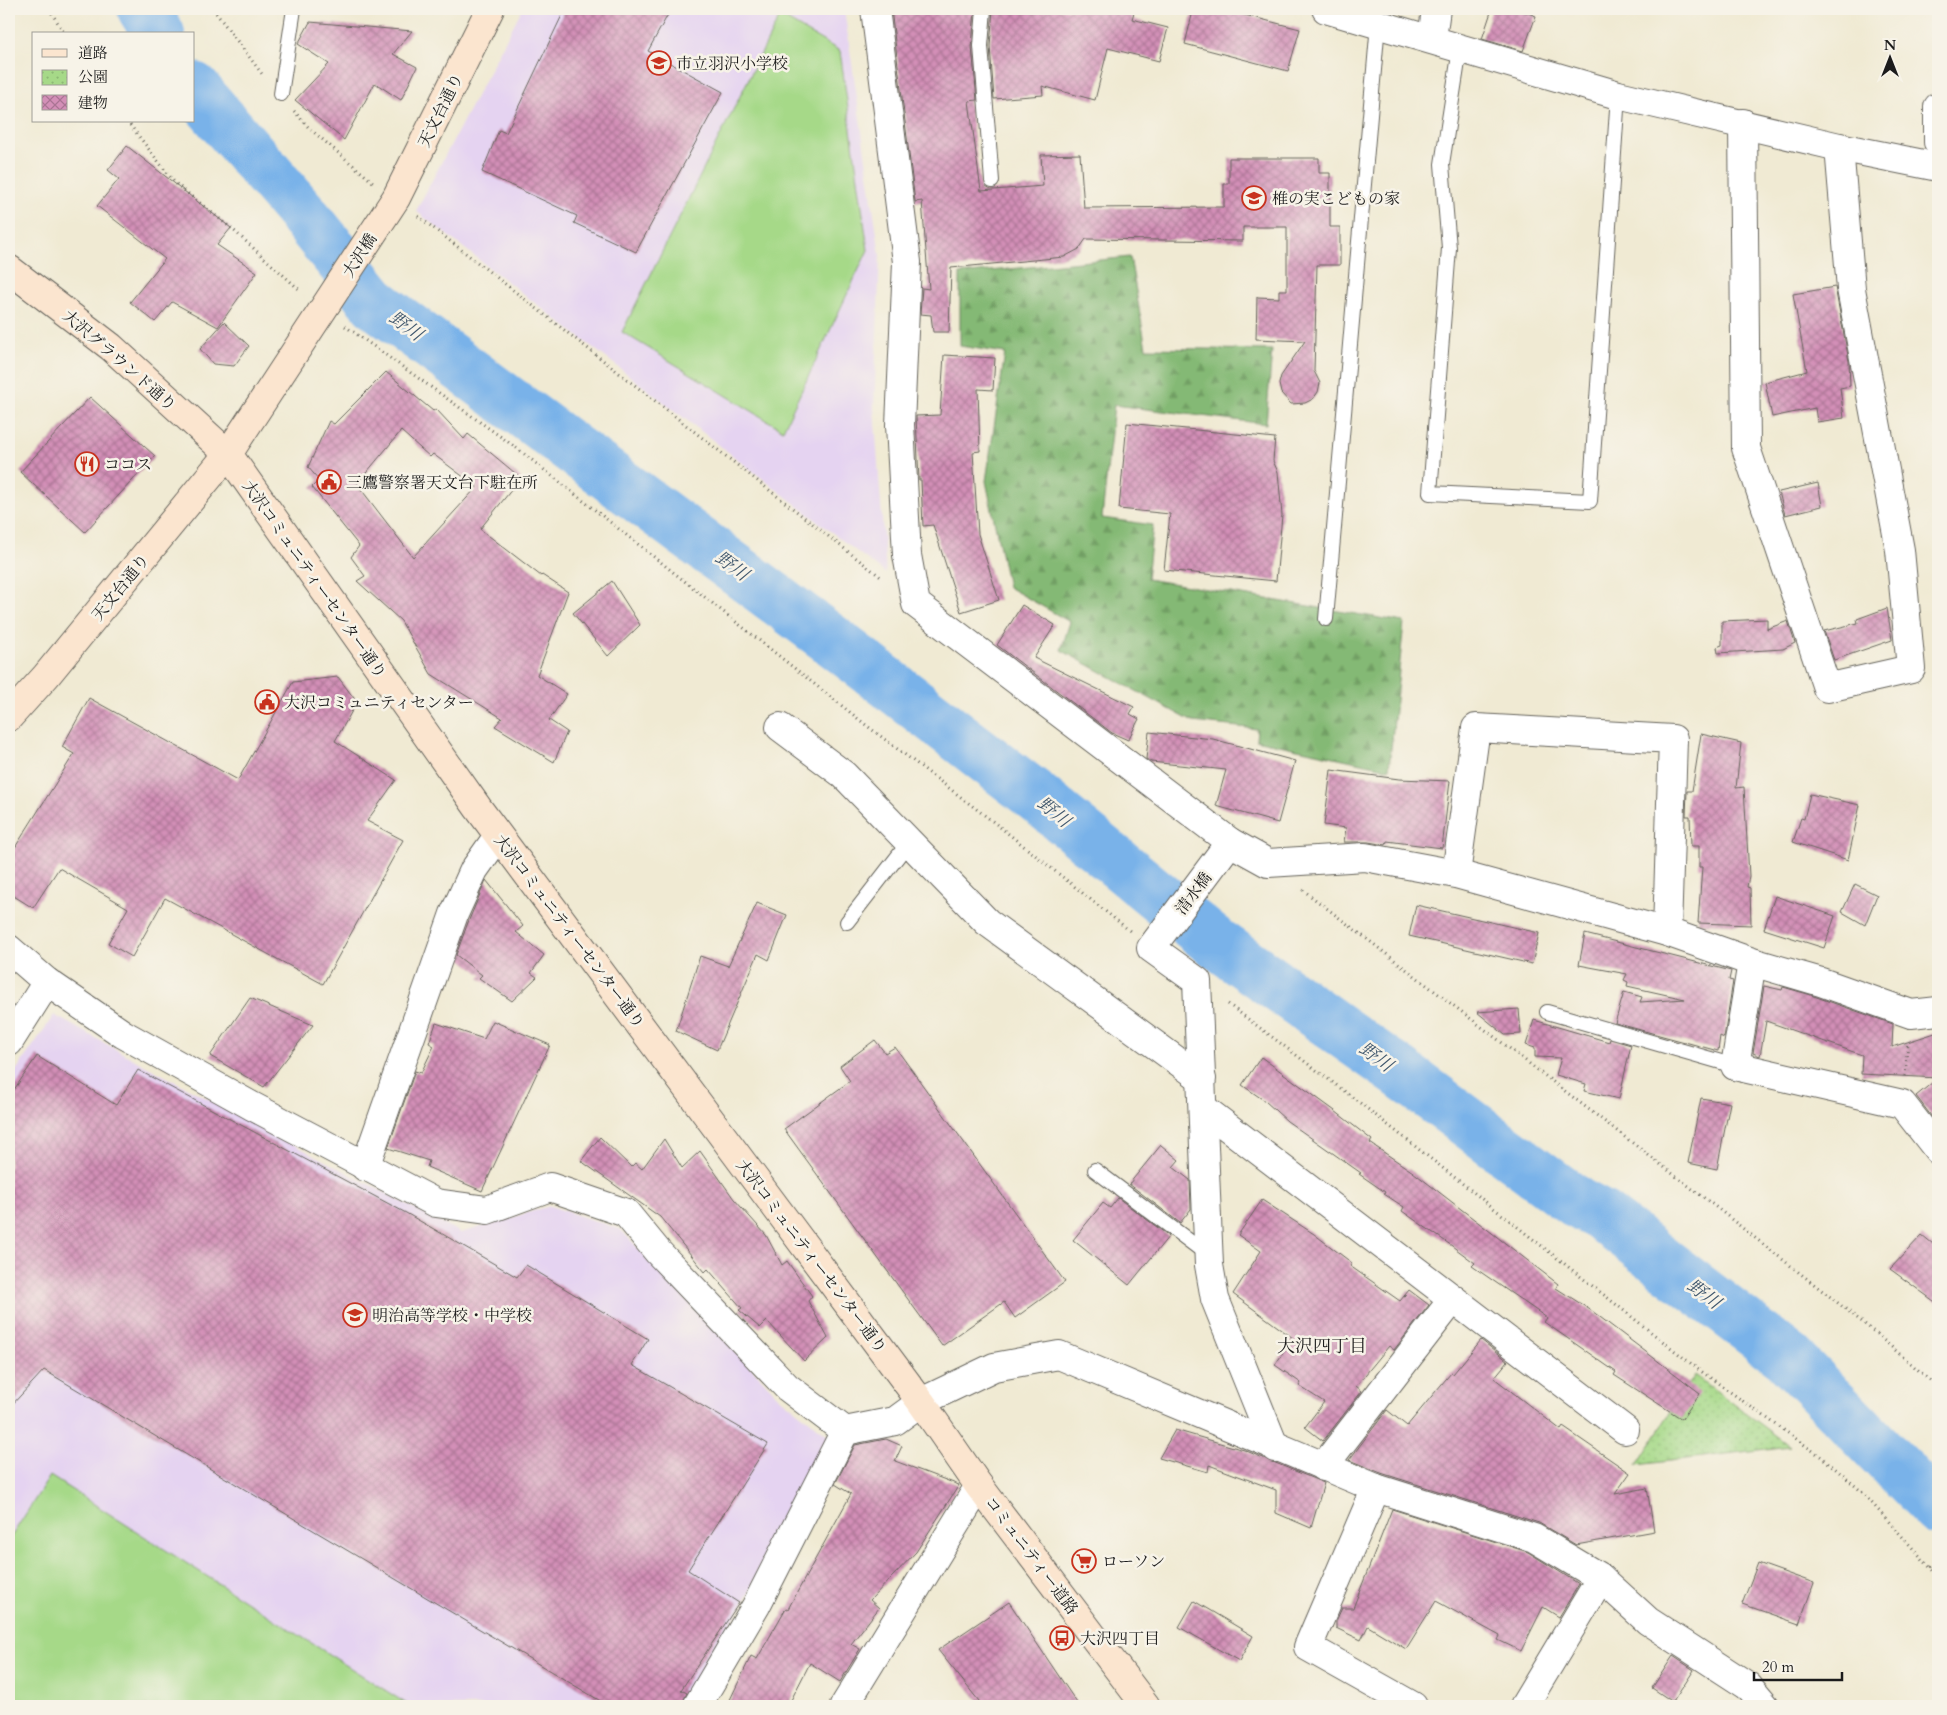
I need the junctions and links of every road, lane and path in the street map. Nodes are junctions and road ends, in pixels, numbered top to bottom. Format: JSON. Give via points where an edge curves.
{"nodes":[{"id":1,"x":49,"y":9,"type":"edge"},
{"id":2,"x":294,"y":9,"type":"edge"},
{"id":3,"x":490,"y":9,"type":"edge"},
{"id":4,"x":875,"y":9,"type":"edge"},
{"id":5,"x":984,"y":9,"type":"edge"},
{"id":6,"x":1326,"y":9,"type":"edge"},
{"id":7,"x":1436,"y":9,"type":"edge"},
{"id":8,"x":1378,"y":24,"type":"junction"},
{"id":9,"x":64,"y":32,"type":"edge"},
{"id":10,"x":1432,"y":39,"type":"junction"},
{"id":11,"x":1460,"y":49,"type":"junction"},
{"id":12,"x":281,"y":94,"type":"dead end"},
{"id":13,"x":1618,"y":95,"type":"junction"},
{"id":14,"x":1938,"y":107,"type":"edge"},
{"id":15,"x":128,"y":122,"type":"edge"},
{"id":16,"x":1743,"y":123,"type":"junction"},
{"id":17,"x":1938,"y":137,"type":"edge"},
{"id":18,"x":1839,"y":147,"type":"junction"},
{"id":19,"x":1938,"y":166,"type":"edge"},
{"id":20,"x":992,"y":181,"type":"dead end"},
{"id":21,"x":392,"y":204,"type":"junction"},
{"id":22,"x":9,"y":269,"type":"edge"},
{"id":23,"x":326,"y":305,"type":"junction"},
{"id":24,"x":228,"y":454,"type":"junction"},
{"id":25,"x":916,"y":604,"type":"junction"},
{"id":26,"x":1326,"y":619,"type":"dead end"},
{"id":27,"x":9,"y":717,"type":"edge"},
{"id":28,"x":780,"y":727,"type":"dead end"},
{"id":29,"x":498,"y":836,"type":"junction"},
{"id":30,"x":909,"y":842,"type":"junction"},
{"id":31,"x":1229,"y":845,"type":"junction"},
{"id":32,"x":1268,"y":864,"type":"junction"},
{"id":33,"x":1456,"y":874,"type":"junction"},
{"id":34,"x":847,"y":922,"type":"dead end"},
{"id":35,"x":1667,"y":932,"type":"junction"},
{"id":36,"x":1155,"y":943,"type":"junction"},
{"id":37,"x":9,"y":949,"type":"edge"},
{"id":38,"x":1752,"y":962,"type":"junction"},
{"id":39,"x":1197,"y":981,"type":"junction"},
{"id":40,"x":47,"y":982,"type":"junction"},
{"id":41,"x":1938,"y":1010,"type":"edge"},
{"id":42,"x":1547,"y":1012,"type":"dead end"},
{"id":43,"x":1911,"y":1014,"type":"junction"},
{"id":44,"x":9,"y":1042,"type":"edge"},
{"id":45,"x":1734,"y":1066,"type":"junction"},
{"id":46,"x":1202,"y":1079,"type":"junction"},
{"id":47,"x":1902,"y":1104,"type":"junction"},
{"id":48,"x":1204,"y":1109,"type":"junction"},
{"id":49,"x":1938,"y":1150,"type":"edge"},
{"id":50,"x":365,"y":1167,"type":"junction"},
{"id":51,"x":1095,"y":1170,"type":"dead end"},
{"id":52,"x":1209,"y":1256,"type":"junction"},
{"id":53,"x":1454,"y":1299,"type":"junction"},
{"id":54,"x":1938,"y":1387,"type":"edge"},
{"id":55,"x":921,"y":1402,"type":"junction"},
{"id":56,"x":1625,"y":1430,"type":"dead end"},
{"id":57,"x":845,"y":1431,"type":"junction"},
{"id":58,"x":1275,"y":1448,"type":"junction"},
{"id":59,"x":1323,"y":1467,"type":"junction"},
{"id":60,"x":979,"y":1486,"type":"junction"},
{"id":61,"x":1376,"y":1488,"type":"junction"},
{"id":62,"x":1938,"y":1563,"type":"edge"},
{"id":63,"x":1931,"y":1567,"type":"junction"},
{"id":64,"x":1938,"y":1576,"type":"edge"},
{"id":65,"x":1600,"y":1578,"type":"junction"},
{"id":66,"x":697,"y":1706,"type":"edge"},
{"id":67,"x":844,"y":1706,"type":"edge"},
{"id":68,"x":1146,"y":1706,"type":"edge"},
{"id":69,"x":1413,"y":1706,"type":"edge"},
{"id":70,"x":1524,"y":1706,"type":"edge"},
{"id":71,"x":1765,"y":1706,"type":"edge"}],
"edges":[{"from":1,"to":9,"type":"path"},
{"from":2,"to":12,"type":"lane"},
{"from":3,"to":21,"type":"street","name":"天文台通り"},
{"from":4,"to":25,"type":"street","via":[[908,262],[900,425],[907,555]]},
{"from":5,"to":20,"type":"lane","via":[[981,46]]},
{"from":6,"to":8,"type":"street"},
{"from":7,"to":10,"type":"street"},
{"from":8,"to":10,"type":"street"},
{"from":8,"to":26,"type":"lane"},
{"from":10,"to":11,"type":"street"},
{"from":11,"to":13,"type":"street"},
{"from":11,"to":13,"type":"lane","via":[[1442,164],[1450,248],[1430,493],[1590,502]]},
{"from":13,"to":16,"type":"street"},
{"from":14,"to":17,"type":"street"},
{"from":15,"to":23,"type":"path","via":[[175,183]]},
{"from":16,"to":18,"type":"street"},
{"from":16,"to":18,"type":"street","via":[[1746,448],[1827,688],[1911,669],[1900,550],[1851,289]]},
{"from":18,"to":19,"type":"street"},
{"from":21,"to":23,"type":"street","name":"大沢橋"},
{"from":21,"to":25,"type":"path"},
{"from":22,"to":24,"type":"street","name":"大沢グラウンド通り","via":[[110,348]]},
{"from":23,"to":24,"type":"street","name":"大沢橋"},
{"from":23,"to":36,"type":"path","via":[[525,455],[866,725]]},
{"from":24,"to":27,"type":"street","name":"天文台通り","via":[[65,654]]},
{"from":24,"to":29,"type":"street","name":"大沢コミュニティーセンター通り"},
{"from":25,"to":31,"type":"street"},
{"from":28,"to":30,"type":"street","via":[[844,775]]},
{"from":29,"to":50,"type":"street","via":[[474,870],[454,914]]},
{"from":29,"to":55,"type":"street","name":"大沢コミュニティーセンター通り"},
{"from":30,"to":34,"type":"lane"},
{"from":30,"to":46,"type":"street","via":[[987,922]]},
{"from":31,"to":32,"type":"street"},
{"from":31,"to":36,"type":"street","name":"清水橋"},
{"from":32,"to":33,"type":"street","via":[[1365,857]]},
{"from":32,"to":54,"type":"path","via":[[1703,1197],[1866,1325]]},
{"from":33,"to":35,"type":"street"},
{"from":33,"to":35,"type":"street","via":[[1476,728],[1674,739]]},
{"from":35,"to":38,"type":"street"},
{"from":36,"to":39,"type":"street"},
{"from":37,"to":40,"type":"street"},
{"from":38,"to":43,"type":"street"},
{"from":38,"to":45,"type":"street"},
{"from":39,"to":46,"type":"street"},
{"from":39,"to":63,"type":"path","via":[[1355,1099],[1698,1369],[1823,1458],[1860,1490]]},
{"from":40,"to":44,"type":"street"},
{"from":40,"to":50,"type":"street","via":[[123,1034]]},
{"from":41,"to":43,"type":"street"},
{"from":42,"to":45,"type":"lane"},
{"from":43,"to":47,"type":"path"},
{"from":45,"to":47,"type":"street"},
{"from":46,"to":48,"type":"street"},
{"from":47,"to":49,"type":"street"},
{"from":48,"to":52,"type":"street"},
{"from":48,"to":53,"type":"street"},
{"from":50,"to":57,"type":"street","via":[[436,1203],[487,1210],[550,1187],[626,1213],[658,1252],[786,1387]]},
{"from":51,"to":52,"type":"lane"},
{"from":52,"to":58,"type":"street","via":[[1215,1299]]},
{"from":53,"to":56,"type":"street"},
{"from":53,"to":59,"type":"street"},
{"from":55,"to":57,"type":"street","via":[[895,1421]]},
{"from":55,"to":58,"type":"street","via":[[994,1367],[1058,1355]]},
{"from":55,"to":60,"type":"street","name":"コミュニティー道路"},
{"from":57,"to":66,"type":"street","via":[[756,1606]]},
{"from":58,"to":59,"type":"street"},
{"from":59,"to":61,"type":"street"},
{"from":60,"to":67,"type":"street"},
{"from":60,"to":68,"type":"street","name":"コミュニティー道路"},
{"from":61,"to":65,"type":"street","via":[[1534,1538]]},
{"from":61,"to":69,"type":"street","via":[[1308,1647]]},
{"from":62,"to":63,"type":"path"},
{"from":63,"to":64,"type":"path"},
{"from":65,"to":70,"type":"street"},
{"from":65,"to":71,"type":"street","via":[[1648,1621],[1748,1686]]}]}
